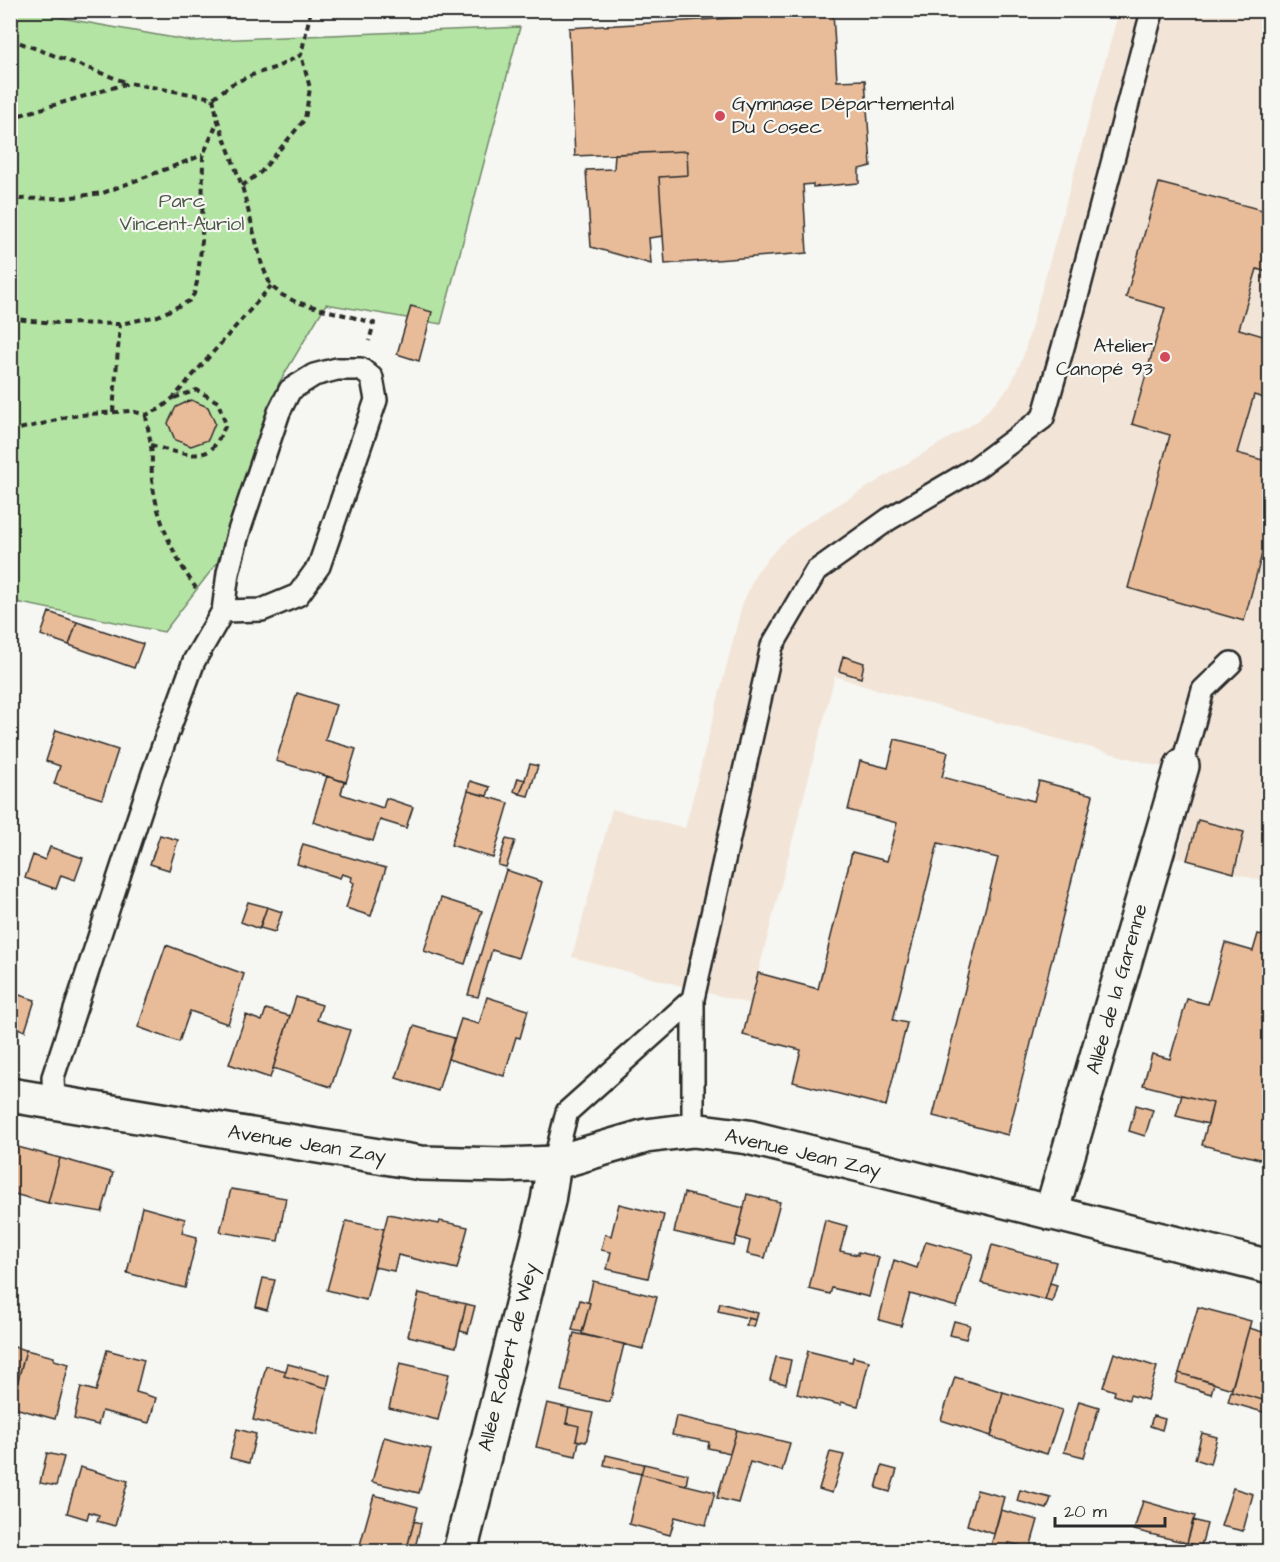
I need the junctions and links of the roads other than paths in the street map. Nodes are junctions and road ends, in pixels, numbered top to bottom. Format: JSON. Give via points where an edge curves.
{"nodes":[{"id":1,"x":1153,"y":10,"type":"edge"},
{"id":2,"x":223,"y":611,"type":"junction"},
{"id":3,"x":1231,"y":663,"type":"dead end"},
{"id":4,"x":1182,"y":766,"type":"joint"},
{"id":5,"x":693,"y":999,"type":"junction"},
{"id":6,"x":10,"y":1095,"type":"edge"},
{"id":7,"x":54,"y":1103,"type":"junction"},
{"id":8,"x":693,"y":1131,"type":"junction"},
{"id":9,"x":554,"y":1163,"type":"junction"},
{"id":10,"x":1051,"y":1213,"type":"junction"},
{"id":11,"x":1269,"y":1267,"type":"edge"},
{"id":12,"x":460,"y":1551,"type":"edge"}],
"edges":[{"from":1,"to":5,"type":"lane","via":[[1043,418],[976,468],[889,519],[816,572],[772,646]]},
{"from":2,"to":2,"type":"lane","via":[[238,534],[290,390],[314,375],[337,369],[361,369],[372,378],[376,400],[319,566],[298,595],[262,610]]},
{"from":2,"to":7,"type":"lane","via":[[194,661],[153,772],[53,1077]]},
{"from":3,"to":4,"type":"lane","via":[[1203,690]]},
{"from":4,"to":10,"type":"street","name":"Allée de la Garenne"},
{"from":5,"to":8,"type":"lane"},
{"from":5,"to":9,"type":"lane","via":[[567,1112]]},
{"from":6,"to":7,"type":"street","name":"Avenue Jean Zay"},
{"from":7,"to":9,"type":"street","name":"Avenue Jean Zay","via":[[421,1163]]},
{"from":8,"to":9,"type":"street","name":"Avenue Jean Zay","via":[[646,1136]]},
{"from":8,"to":10,"type":"street","name":"Avenue Jean Zay","via":[[748,1137]]},
{"from":9,"to":12,"type":"street","name":"Allée Robert de Wey","via":[[548,1201]]},
{"from":10,"to":11,"type":"street","name":"Avenue Jean Zay"}]}
